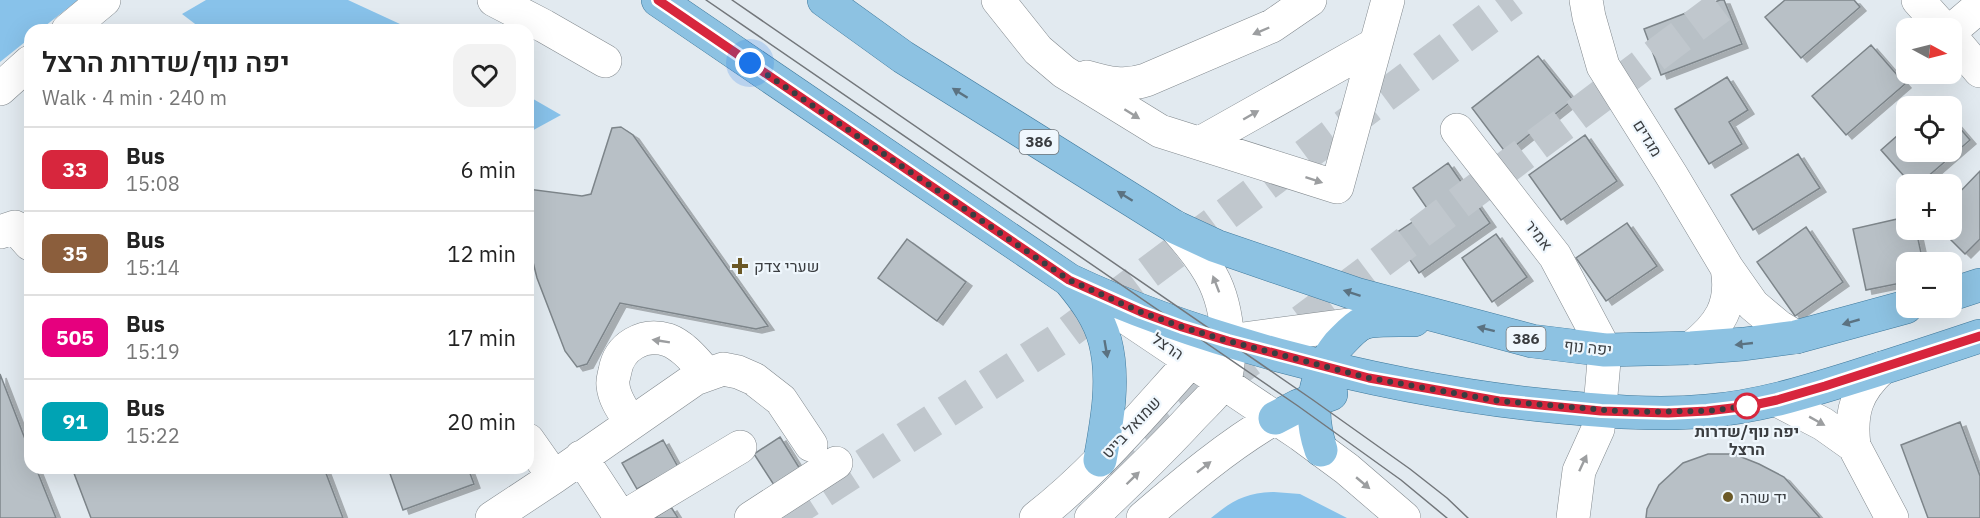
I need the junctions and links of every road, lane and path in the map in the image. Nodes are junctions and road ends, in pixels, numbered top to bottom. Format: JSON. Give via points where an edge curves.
{"nodes":[{"id":1,"x":104,"y":0,"type":"edge"},
{"id":2,"x":494,"y":0,"type":"edge"},
{"id":3,"x":658,"y":0,"type":"edge"},
{"id":4,"x":824,"y":0,"type":"edge"},
{"id":5,"x":851,"y":0,"type":"edge"},
{"id":6,"x":998,"y":0,"type":"edge"},
{"id":7,"x":1310,"y":0,"type":"edge"},
{"id":8,"x":1388,"y":0,"type":"edge"},
{"id":9,"x":1586,"y":0,"type":"edge"},
{"id":10,"x":1918,"y":0,"type":"edge"},
{"id":11,"x":1980,"y":6,"type":"edge"},
{"id":12,"x":1934,"y":18,"type":"edge"},
{"id":13,"x":1962,"y":21,"type":"edge"},
{"id":14,"x":75,"y":24,"type":"edge"},
{"id":15,"x":1376,"y":44,"type":"junction"},
{"id":16,"x":1962,"y":50,"type":"edge"},
{"id":17,"x":903,"y":57,"type":"junction"},
{"id":18,"x":605,"y":61,"type":"dead end"},
{"id":19,"x":24,"y":67,"type":"edge"},
{"id":20,"x":1980,"y":71,"type":"edge"},
{"id":21,"x":1065,"y":72,"type":"junction"},
{"id":22,"x":0,"y":89,"type":"edge"},
{"id":23,"x":1457,"y":130,"type":"dead end"},
{"id":24,"x":1200,"y":143,"type":"junction"},
{"id":25,"x":1174,"y":227,"type":"junction"},
{"id":26,"x":0,"y":232,"type":"edge"},
{"id":27,"x":24,"y":237,"type":"edge"},
{"id":28,"x":1727,"y":268,"type":"junction"},
{"id":29,"x":1069,"y":280,"type":"junction"},
{"id":30,"x":1980,"y":285,"type":"edge"},
{"id":31,"x":1962,"y":291,"type":"edge"},
{"id":32,"x":1896,"y":310,"type":"edge"},
{"id":33,"x":1449,"y":320,"type":"junction"},
{"id":34,"x":1363,"y":323,"type":"junction"},
{"id":35,"x":1980,"y":336,"type":"edge"},
{"id":36,"x":1796,"y":337,"type":"junction"},
{"id":37,"x":1228,"y":341,"type":"junction"},
{"id":38,"x":1691,"y":348,"type":"junction"},
{"id":39,"x":1605,"y":350,"type":"junction"},
{"id":40,"x":1191,"y":361,"type":"junction"},
{"id":41,"x":1323,"y":367,"type":"junction"},
{"id":42,"x":1882,"y":368,"type":"junction"},
{"id":43,"x":707,"y":374,"type":"junction"},
{"id":44,"x":1224,"y":383,"type":"junction"},
{"id":45,"x":1393,"y":383,"type":"junction"},
{"id":46,"x":1313,"y":400,"type":"junction"},
{"id":47,"x":1777,"y":400,"type":"junction"},
{"id":48,"x":1601,"y":411,"type":"junction"},
{"id":49,"x":1275,"y":418,"type":"junction"},
{"id":50,"x":631,"y":423,"type":"junction"},
{"id":51,"x":1854,"y":446,"type":"junction"},
{"id":52,"x":740,"y":447,"type":"dead end"},
{"id":53,"x":534,"y":449,"type":"edge"},
{"id":54,"x":1321,"y":450,"type":"junction"},
{"id":55,"x":581,"y":458,"type":"junction"},
{"id":56,"x":1100,"y":460,"type":"junction"},
{"id":57,"x":554,"y":477,"type":"junction"},
{"id":58,"x":492,"y":518,"type":"edge"},
{"id":59,"x":622,"y":518,"type":"edge"},
{"id":60,"x":751,"y":518,"type":"edge"},
{"id":61,"x":1036,"y":518,"type":"edge"},
{"id":62,"x":1091,"y":518,"type":"edge"},
{"id":63,"x":1143,"y":518,"type":"edge"},
{"id":64,"x":1404,"y":518,"type":"edge"},
{"id":65,"x":1573,"y":518,"type":"edge"},
{"id":66,"x":1892,"y":518,"type":"edge"}],
"edges":[{"from":1,"to":14,"type":"street"},
{"from":2,"to":18,"type":"street"},
{"from":3,"to":29,"type":"main road","name":"הרצל"},
{"from":4,"to":17,"type":"main road","number":"386"},
{"from":5,"to":17,"type":"street"},
{"from":6,"to":21,"type":"street","via":[[1038,50]]},
{"from":7,"to":21,"type":"street","one_way":true,"via":[[1272,26],[1129,85]]},
{"from":8,"to":15,"type":"street"},
{"from":9,"to":28,"type":"street","name":"מגדים","via":[[1603,66]]},
{"from":10,"to":12,"type":"street"},
{"from":11,"to":13,"type":"street"},
{"from":24,"to":15,"type":"street","one_way":true},
{"from":24,"to":15,"type":"street","one_way":true,"via":[[1337,187]]},
{"from":16,"to":20,"type":"street"},
{"from":25,"to":17,"type":"main road","number":"386","one_way":true},
{"from":19,"to":22,"type":"street"},
{"from":21,"to":24,"type":"street","one_way":true,"via":[[1160,131]]},
{"from":23,"to":39,"type":"street","name":"אמיר","via":[[1555,256]]},
{"from":33,"to":25,"type":"main road","name":"יפה נוף","number":"386","one_way":true,"via":[[1296,275]]},
{"from":37,"to":25,"type":"street","one_way":true,"via":[[1223,304],[1214,277],[1198,252]]},
{"from":26,"to":27,"type":"street","via":[[15,227]]},
{"from":28,"to":36,"type":"street","name":"מגדים","via":[[1760,311]]},
{"from":28,"to":38,"type":"street","via":[[1730,283],[1724,311],[1710,332]]},
{"from":29,"to":37,"type":"main road","via":[[1141,312]]},
{"from":29,"to":40,"type":"street","name":"הרצל"},
{"from":29,"to":56,"type":"main road","one_way":true,"via":[[1099,324],[1106,348],[1108,411]]},
{"from":30,"to":31,"type":"main road"},
{"from":32,"to":36,"type":"main road","name":"יפה נוף","number":"386","one_way":true},
{"from":33,"to":34,"type":"main road"},
{"from":39,"to":33,"type":"main road","name":"יפה נוף","number":"386","one_way":true,"via":[[1532,341]]},
{"from":34,"to":37,"type":"street","name":"שמואל בייט"},
{"from":34,"to":41,"type":"main road","via":[[1345,337]]},
{"from":35,"to":42,"type":"main road"},
{"from":36,"to":38,"type":"main road","name":"יפה נוף","number":"386","one_way":true},
{"from":37,"to":40,"type":"street","name":"שמואל בייט"},
{"from":37,"to":41,"type":"main road"},
{"from":37,"to":44,"type":"street"},
{"from":38,"to":39,"type":"main road","name":"יפה נוף","number":"386"},
{"from":39,"to":48,"type":"street"},
{"from":40,"to":44,"type":"street","name":"הרצל"},
{"from":40,"to":56,"type":"street","name":"שמואל בייט"},
{"from":41,"to":45,"type":"main road"},
{"from":41,"to":46,"type":"main road"},
{"from":42,"to":47,"type":"main road"},
{"from":42,"to":51,"type":"street","via":[[1856,403]]},
{"from":43,"to":50,"type":"street"},
{"from":43,"to":50,"type":"street","one_way":true,"via":[[692,357],[667,340],[648,339],[624,349],[616,363],[612,384]]},
{"from":43,"to":60,"type":"street","via":[[723,369],[738,372],[767,388],[823,454]]},
{"from":44,"to":49,"type":"street","name":"הרצל"},
{"from":62,"to":44,"type":"street","one_way":true},
{"from":45,"to":46,"type":"main road"},
{"from":45,"to":48,"type":"main road","via":[[1499,401]]},
{"from":46,"to":49,"type":"main road"},
{"from":46,"to":54,"type":"main road","via":[[1315,434]]},
{"from":47,"to":48,"type":"main road","via":[[1707,411]]},
{"from":47,"to":51,"type":"street","one_way":true},
{"from":65,"to":48,"type":"street","one_way":true,"via":[[1580,471],[1599,429]]},
{"from":49,"to":54,"type":"street","name":"הרצל"},
{"from":63,"to":49,"type":"street","one_way":true,"via":[[1209,462]]},
{"from":50,"to":55,"type":"street"},
{"from":51,"to":66,"type":"street"},
{"from":52,"to":59,"type":"street"},
{"from":53,"to":57,"type":"street"},
{"from":54,"to":64,"type":"street","name":"הרצל","one_way":true},
{"from":55,"to":57,"type":"street"},
{"from":55,"to":59,"type":"street"},
{"from":56,"to":61,"type":"street","name":"שמואל בייט"},
{"from":57,"to":58,"type":"street"}]}
